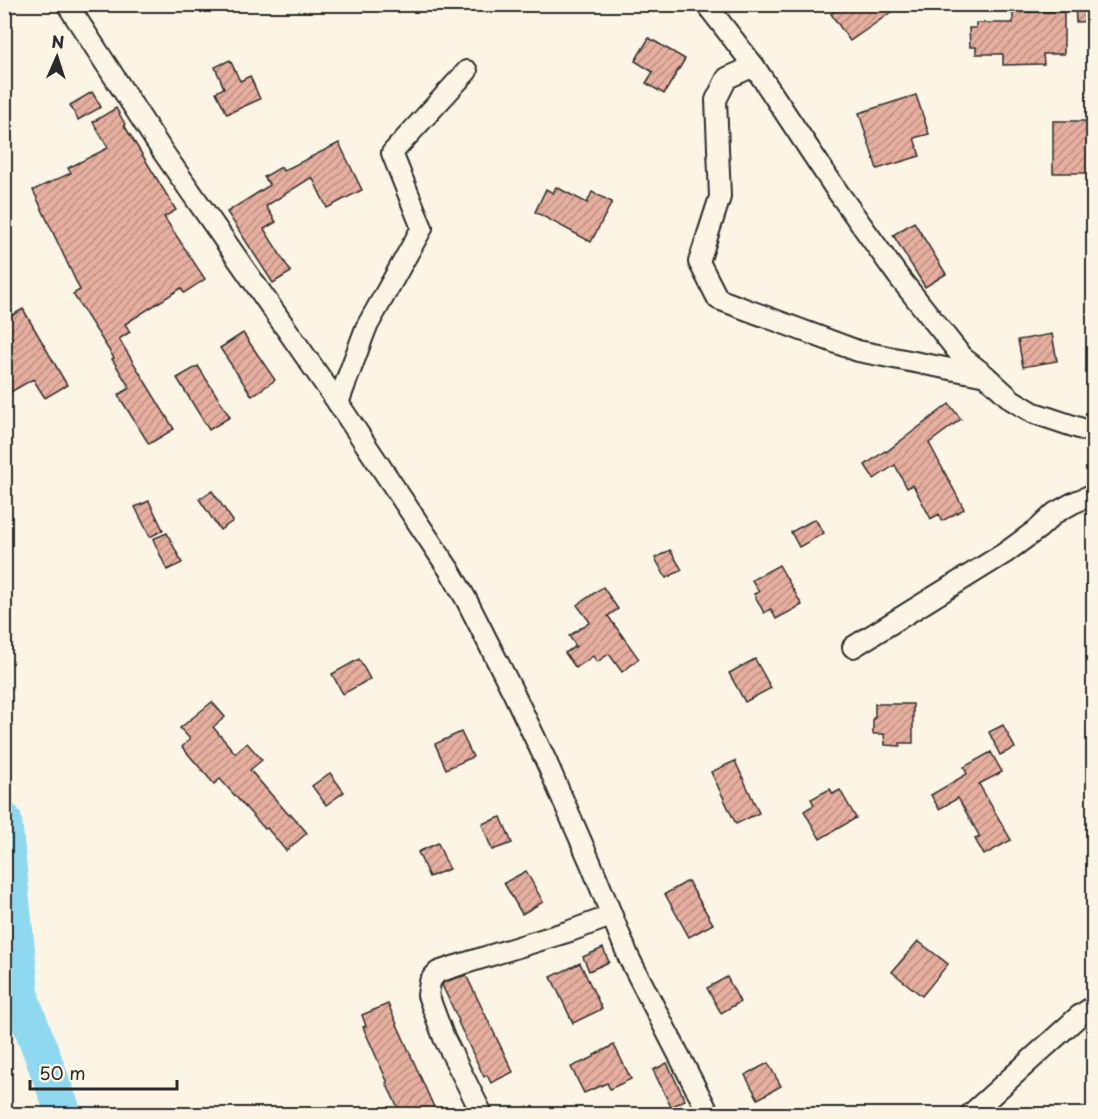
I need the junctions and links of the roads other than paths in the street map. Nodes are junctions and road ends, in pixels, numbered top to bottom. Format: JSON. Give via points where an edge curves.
{"nodes":[{"id":1,"x":67,"y":4,"type":"edge"},
{"id":2,"x":706,"y":4,"type":"edge"},
{"id":3,"x":754,"y":66,"type":"junction"},
{"id":4,"x":467,"y":71,"type":"dead end"},
{"id":5,"x":986,"y":376,"type":"junction"},
{"id":6,"x":338,"y":403,"type":"junction"},
{"id":7,"x":1094,"y":433,"type":"edge"},
{"id":8,"x":1094,"y":494,"type":"edge"},
{"id":9,"x":853,"y":647,"type":"dead end"},
{"id":10,"x":611,"y":916,"type":"junction"},
{"id":11,"x":1094,"y":1006,"type":"edge"},
{"id":12,"x":482,"y":1114,"type":"edge"},
{"id":13,"x":709,"y":1114,"type":"edge"},
{"id":14,"x":971,"y":1114,"type":"edge"}],
"edges":[{"from":1,"to":6,"type":"street","via":[[161,149]]},
{"from":2,"to":3,"type":"street"},
{"from":3,"to":5,"type":"street","via":[[898,276],[963,358]]},
{"from":3,"to":5,"type":"street","via":[[727,78],[716,100],[720,197],[699,262],[718,299],[858,351]]},
{"from":4,"to":6,"type":"street","via":[[392,153],[422,228],[366,328]]},
{"from":5,"to":7,"type":"street","via":[[1011,400],[1034,413]]},
{"from":6,"to":10,"type":"street","via":[[466,599],[546,761]]},
{"from":8,"to":9,"type":"street","via":[[1055,513],[1005,553]]},
{"from":10,"to":12,"type":"street","via":[[438,972],[430,982],[428,995],[444,1038]]},
{"from":10,"to":13,"type":"street"},
{"from":11,"to":14,"type":"street"}]}
